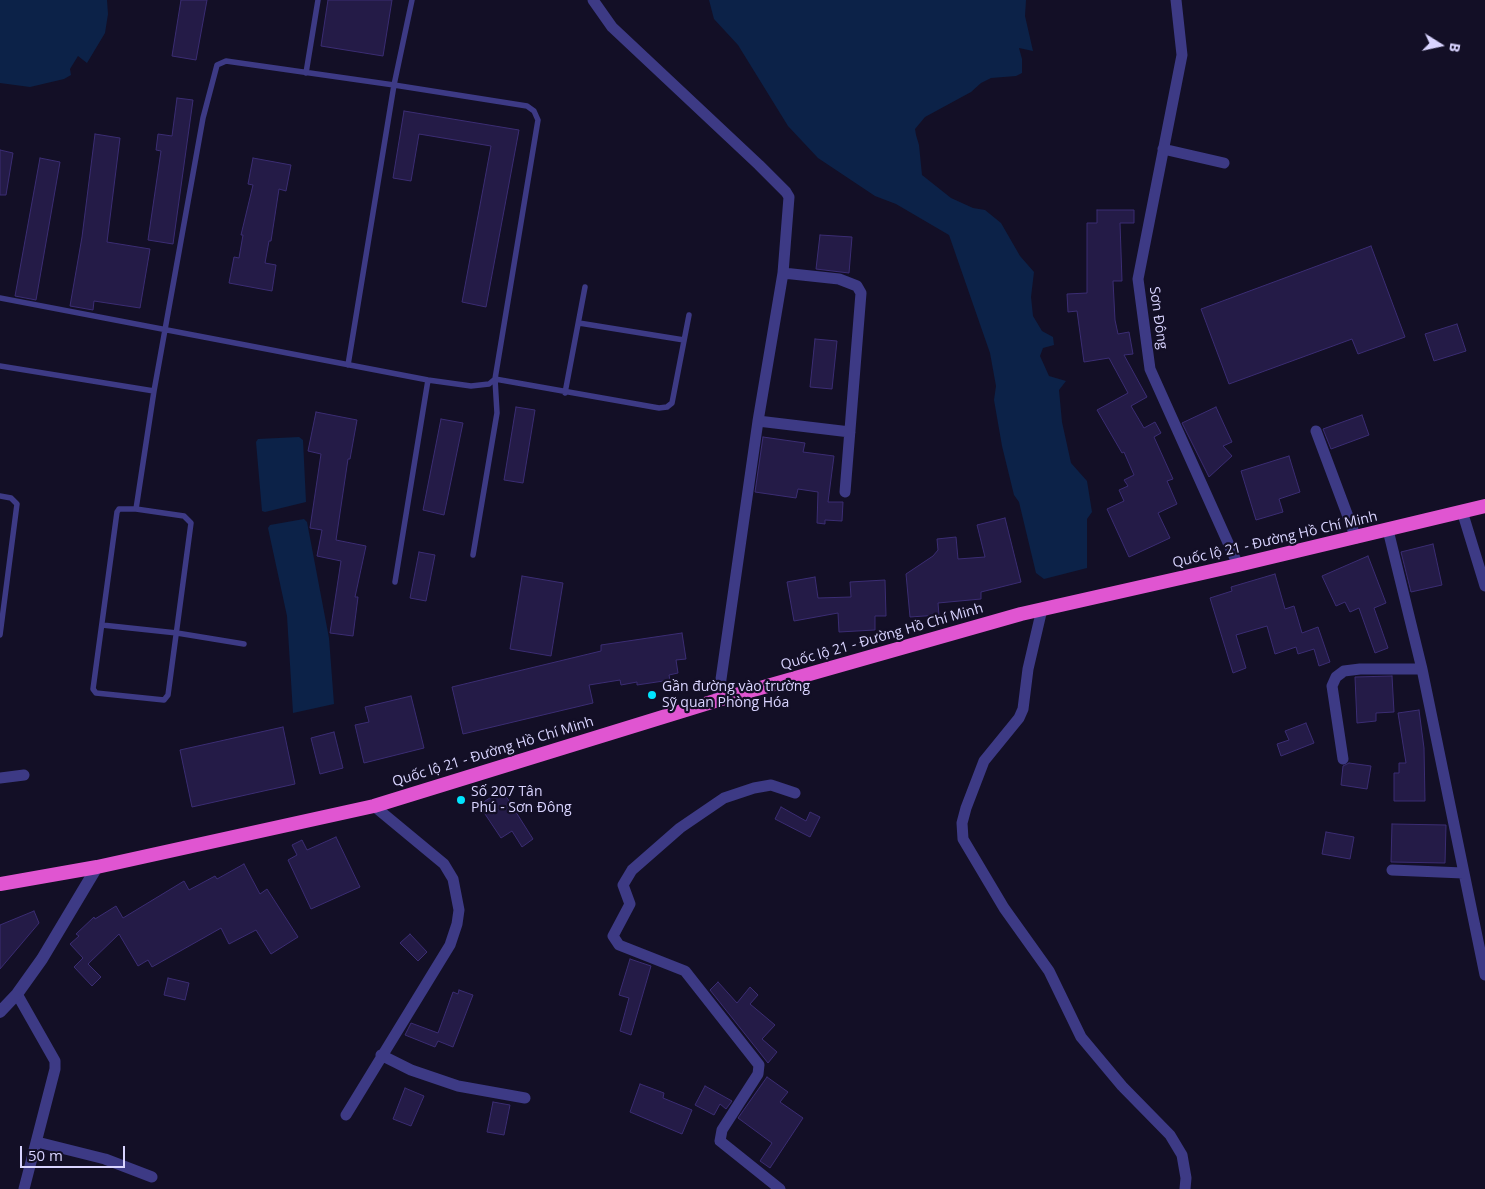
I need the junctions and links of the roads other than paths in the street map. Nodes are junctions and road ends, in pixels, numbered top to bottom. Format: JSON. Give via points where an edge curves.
{"nodes":[{"id":1,"x":318,"y":0,"type":"edge"},
{"id":2,"x":412,"y":0,"type":"edge"},
{"id":3,"x":593,"y":0,"type":"edge"},
{"id":4,"x":1176,"y":0,"type":"edge"},
{"id":5,"x":306,"y":73,"type":"junction"},
{"id":6,"x":394,"y":85,"type":"junction"},
{"id":7,"x":1163,"y":149,"type":"junction"},
{"id":8,"x":1224,"y":163,"type":"dead end"},
{"id":9,"x":783,"y":273,"type":"junction"},
{"id":10,"x":585,"y":287,"type":"dead end"},
{"id":11,"x":0,"y":298,"type":"edge"},
{"id":12,"x":689,"y":315,"type":"dead end"},
{"id":13,"x":579,"y":323,"type":"junction"},
{"id":14,"x":166,"y":329,"type":"junction"},
{"id":15,"x":684,"y":340,"type":"junction"},
{"id":16,"x":348,"y":365,"type":"junction"},
{"id":17,"x":0,"y":366,"type":"edge"},
{"id":18,"x":495,"y":379,"type":"junction"},
{"id":19,"x":428,"y":380,"type":"junction"},
{"id":20,"x":154,"y":391,"type":"junction"},
{"id":21,"x":565,"y":393,"type":"junction"},
{"id":22,"x":758,"y":421,"type":"junction"},
{"id":23,"x":1316,"y":431,"type":"dead end"},
{"id":24,"x":850,"y":432,"type":"junction"},
{"id":25,"x":845,"y":492,"type":"dead end"},
{"id":26,"x":0,"y":496,"type":"edge"},
{"id":27,"x":1485,"y":506,"type":"edge"},
{"id":28,"x":136,"y":509,"type":"junction"},
{"id":29,"x":1462,"y":512,"type":"junction"},
{"id":30,"x":1388,"y":530,"type":"junction"},
{"id":31,"x":1356,"y":538,"type":"junction"},
{"id":32,"x":473,"y":555,"type":"dead end"},
{"id":33,"x":1238,"y":565,"type":"junction"},
{"id":34,"x":395,"y":582,"type":"dead end"},
{"id":35,"x":1485,"y":586,"type":"edge"},
{"id":36,"x":1042,"y":609,"type":"junction"},
{"id":37,"x":102,"y":625,"type":"junction"},
{"id":38,"x":177,"y":633,"type":"junction"},
{"id":39,"x":0,"y":635,"type":"edge"},
{"id":40,"x":244,"y":644,"type":"dead end"},
{"id":41,"x":1422,"y":669,"type":"junction"},
{"id":42,"x":718,"y":700,"type":"junction"},
{"id":43,"x":1344,"y":759,"type":"dead end"},
{"id":44,"x":24,"y":775,"type":"dead end"},
{"id":45,"x":0,"y":778,"type":"edge"},
{"id":46,"x":795,"y":793,"type":"dead end"},
{"id":47,"x":374,"y":806,"type":"junction"},
{"id":48,"x":97,"y":867,"type":"junction"},
{"id":49,"x":1392,"y":870,"type":"dead end"},
{"id":50,"x":1463,"y":873,"type":"junction"},
{"id":51,"x":0,"y":884,"type":"edge"},
{"id":52,"x":1485,"y":975,"type":"edge"},
{"id":53,"x":17,"y":994,"type":"junction"},
{"id":54,"x":0,"y":1012,"type":"edge"},
{"id":55,"x":381,"y":1055,"type":"junction"},
{"id":56,"x":525,"y":1098,"type":"dead end"},
{"id":57,"x":346,"y":1115,"type":"dead end"},
{"id":58,"x":37,"y":1142,"type":"junction"},
{"id":59,"x":152,"y":1177,"type":"dead end"},
{"id":60,"x":24,"y":1189,"type":"edge"},
{"id":61,"x":780,"y":1189,"type":"edge"},
{"id":62,"x":1185,"y":1189,"type":"edge"}],
"edges":[{"from":1,"to":5,"type":"lane"},
{"from":2,"to":6,"type":"lane"},
{"from":3,"to":9,"type":"street","via":[[612,27],[786,192],[790,204]]},
{"from":4,"to":7,"type":"street","name":"Sơn Đông","via":[[1182,55]]},
{"from":5,"to":6,"type":"lane"},
{"from":5,"to":14,"type":"lane","via":[[226,61],[218,65],[203,118]]},
{"from":6,"to":16,"type":"lane"},
{"from":6,"to":18,"type":"lane","via":[[527,106],[538,120]]},
{"from":7,"to":8,"type":"street"},
{"from":7,"to":33,"type":"street","name":"Sơn Đông","via":[[1138,279],[1150,369]]},
{"from":9,"to":22,"type":"street"},
{"from":9,"to":24,"type":"street","via":[[840,279],[857,286],[861,293]]},
{"from":10,"to":13,"type":"lane"},
{"from":11,"to":14,"type":"lane"},
{"from":12,"to":15,"type":"lane"},
{"from":13,"to":15,"type":"lane"},
{"from":13,"to":21,"type":"lane"},
{"from":14,"to":16,"type":"lane"},
{"from":14,"to":20,"type":"lane"},
{"from":15,"to":21,"type":"lane","via":[[672,403],[667,407]]},
{"from":16,"to":19,"type":"lane"},
{"from":17,"to":20,"type":"lane"},
{"from":18,"to":19,"type":"lane","via":[[489,384],[471,386]]},
{"from":18,"to":21,"type":"lane"},
{"from":18,"to":32,"type":"lane","via":[[497,413]]},
{"from":19,"to":34,"type":"lane"},
{"from":20,"to":28,"type":"lane"},
{"from":22,"to":24,"type":"street"},
{"from":22,"to":42,"type":"street"},
{"from":23,"to":31,"type":"street"},
{"from":24,"to":25,"type":"street"},
{"from":26,"to":39,"type":"lane","via":[[11,498],[17,504]]},
{"from":27,"to":29,"type":"highway","name":"Quốc lộ 21 - Đường Hồ Chí Minh"},
{"from":28,"to":37,"type":"lane","via":[[117,512]]},
{"from":28,"to":38,"type":"lane","via":[[184,516],[191,523]]},
{"from":29,"to":30,"type":"highway","name":"Quốc lộ 21 - Đường Hồ Chí Minh"},
{"from":29,"to":35,"type":"street"},
{"from":30,"to":31,"type":"highway","name":"Quốc lộ 21 - Đường Hồ Chí Minh"},
{"from":30,"to":41,"type":"street"},
{"from":31,"to":33,"type":"highway","name":"Quốc lộ 21 - Đường Hồ Chí Minh"},
{"from":33,"to":36,"type":"highway","name":"Quốc lộ 21 - Đường Hồ Chí Minh"},
{"from":36,"to":42,"type":"highway","name":"Quốc lộ 21 - Đường Hồ Chí Minh"},
{"from":36,"to":62,"type":"street","via":[[1028,668],[1024,709],[984,761],[964,815],[963,838],[1004,908],[1049,971],[1081,1037],[1122,1086],[1170,1135],[1182,1154]]},
{"from":37,"to":38,"type":"lane"},
{"from":37,"to":38,"type":"lane","via":[[93,689],[100,694],[164,700],[168,695]]},
{"from":38,"to":40,"type":"lane"},
{"from":41,"to":43,"type":"street","via":[[1360,669],[1344,671],[1336,677],[1332,686]]},
{"from":41,"to":50,"type":"street"},
{"from":42,"to":47,"type":"highway","name":"Quốc lộ 21 - Đường Hồ Chí Minh"},
{"from":44,"to":45,"type":"street"},
{"from":46,"to":61,"type":"street","via":[[771,785],[754,788],[724,798],[680,828],[632,870],[623,885],[630,904],[613,936],[619,945],[684,971],[759,1065],[758,1074],[722,1130],[720,1142]]},
{"from":47,"to":48,"type":"highway","name":"Quốc lộ 21 - Đường Hồ Chí Minh"},
{"from":47,"to":55,"type":"street","via":[[444,864],[453,879],[459,910],[450,945]]},
{"from":48,"to":51,"type":"highway","name":"Quốc lộ 21 - Đường Hồ Chí Minh"},
{"from":48,"to":53,"type":"street"},
{"from":49,"to":50,"type":"street"},
{"from":50,"to":52,"type":"street"},
{"from":53,"to":54,"type":"street"},
{"from":53,"to":58,"type":"street","via":[[54,1061],[55,1069]]},
{"from":55,"to":56,"type":"street","via":[[410,1070],[451,1084]]},
{"from":55,"to":57,"type":"street"},
{"from":58,"to":59,"type":"street","via":[[105,1159]]},
{"from":58,"to":60,"type":"street"}]}
